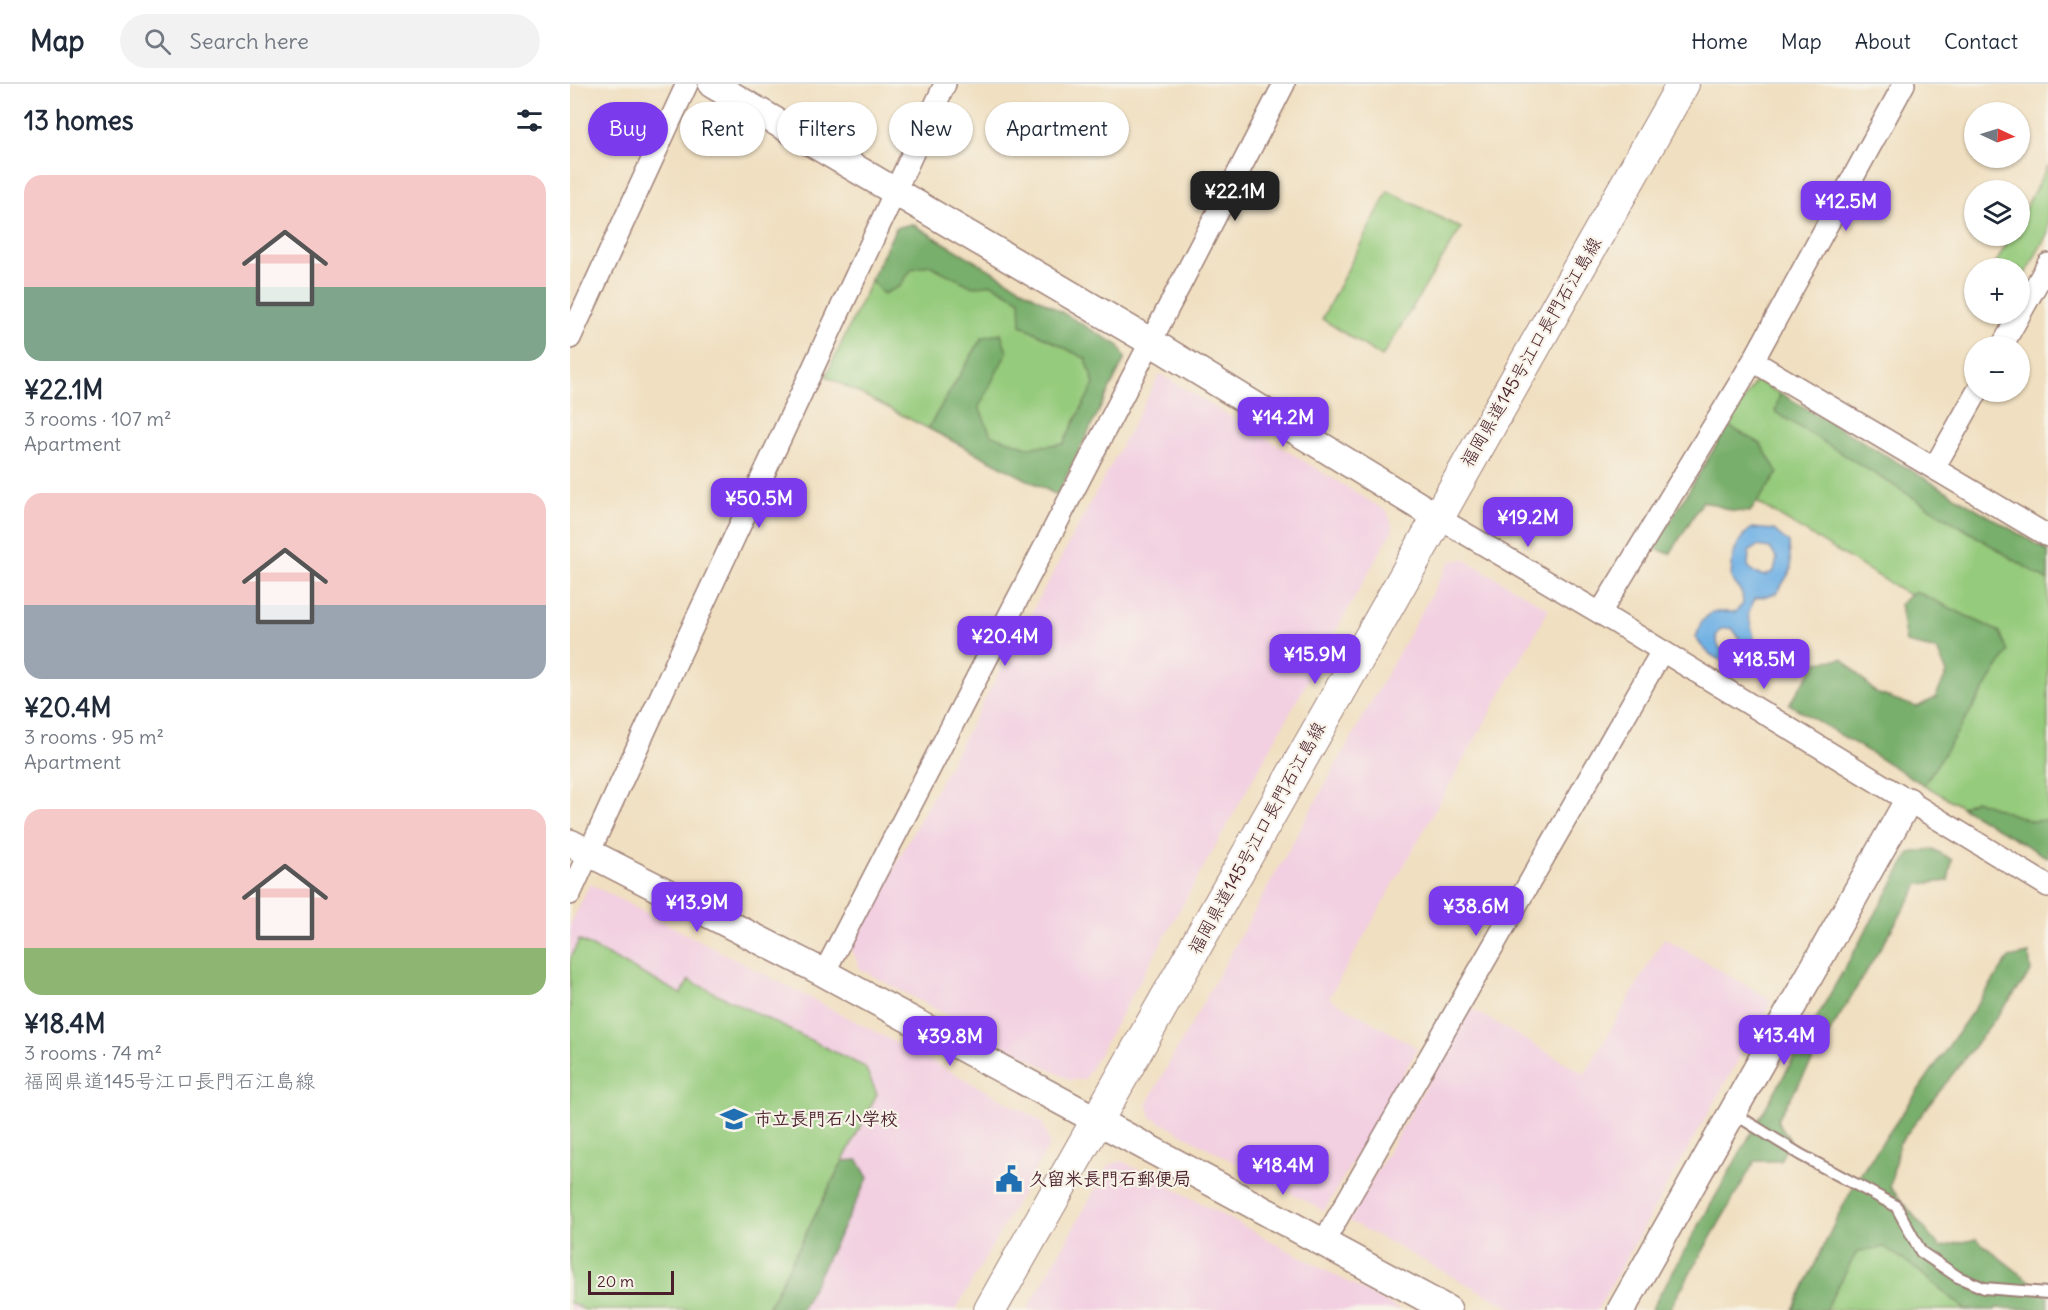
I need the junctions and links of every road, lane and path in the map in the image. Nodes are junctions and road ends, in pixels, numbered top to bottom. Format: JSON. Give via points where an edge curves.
{"nodes":[{"id":1,"x":687,"y":84,"type":"edge"},
{"id":2,"x":712,"y":84,"type":"edge"},
{"id":3,"x":945,"y":84,"type":"edge"},
{"id":4,"x":1284,"y":84,"type":"edge"},
{"id":5,"x":1683,"y":84,"type":"edge"},
{"id":6,"x":1904,"y":84,"type":"edge"},
{"id":7,"x":894,"y":190,"type":"junction"},
{"id":8,"x":2048,"y":264,"type":"edge"},
{"id":9,"x":2008,"y":336,"type":"edge"},
{"id":10,"x":570,"y":338,"type":"edge"},
{"id":11,"x":1151,"y":342,"type":"junction"},
{"id":12,"x":1752,"y":361,"type":"junction"},
{"id":13,"x":1971,"y":402,"type":"edge"},
{"id":14,"x":1934,"y":468,"type":"junction"},
{"id":15,"x":1437,"y":517,"type":"junction"},
{"id":16,"x":2048,"y":536,"type":"edge"},
{"id":17,"x":1600,"y":613,"type":"junction"},
{"id":18,"x":1662,"y":651,"type":"junction"},
{"id":19,"x":1908,"y":801,"type":"junction"},
{"id":20,"x":580,"y":848,"type":"edge"},
{"id":21,"x":2048,"y":885,"type":"edge"},
{"id":22,"x":570,"y":894,"type":"edge"},
{"id":23,"x":824,"y":974,"type":"junction"},
{"id":24,"x":1733,"y":1112,"type":"junction"},
{"id":25,"x":1097,"y":1122,"type":"junction"},
{"id":26,"x":1323,"y":1243,"type":"junction"},
{"id":27,"x":2048,"y":1293,"type":"edge"},
{"id":28,"x":990,"y":1310,"type":"edge"},
{"id":29,"x":1447,"y":1310,"type":"edge"},
{"id":30,"x":1621,"y":1310,"type":"edge"}],
"edges":[{"from":1,"to":10,"type":"street"},
{"from":2,"to":7,"type":"street"},
{"from":3,"to":7,"type":"street"},
{"from":4,"to":11,"type":"street"},
{"from":5,"to":15,"type":"main road","name":"福岡県道145号江口長門石江島線"},
{"from":6,"to":12,"type":"street"},
{"from":7,"to":11,"type":"street"},
{"from":7,"to":20,"type":"street"},
{"from":8,"to":9,"type":"street"},
{"from":11,"to":15,"type":"street"},
{"from":11,"to":23,"type":"street"},
{"from":12,"to":14,"type":"street"},
{"from":12,"to":17,"type":"street"},
{"from":13,"to":14,"type":"street"},
{"from":14,"to":16,"type":"street"},
{"from":15,"to":17,"type":"street"},
{"from":15,"to":25,"type":"main road","name":"福岡県道145号江口長門石江島線"},
{"from":17,"to":18,"type":"street"},
{"from":18,"to":19,"type":"street"},
{"from":18,"to":26,"type":"street"},
{"from":19,"to":21,"type":"street"},
{"from":19,"to":24,"type":"street"},
{"from":20,"to":22,"type":"street"},
{"from":20,"to":23,"type":"street"},
{"from":23,"to":25,"type":"street"},
{"from":24,"to":27,"type":"lane","via":[[1801,1155],[1896,1206],[1921,1252],[1958,1277],[1984,1288]]},
{"from":24,"to":30,"type":"street"},
{"from":25,"to":26,"type":"street"},
{"from":25,"to":28,"type":"main road","name":"福岡県道145号江口長門石江島線"},
{"from":26,"to":29,"type":"street"}]}
